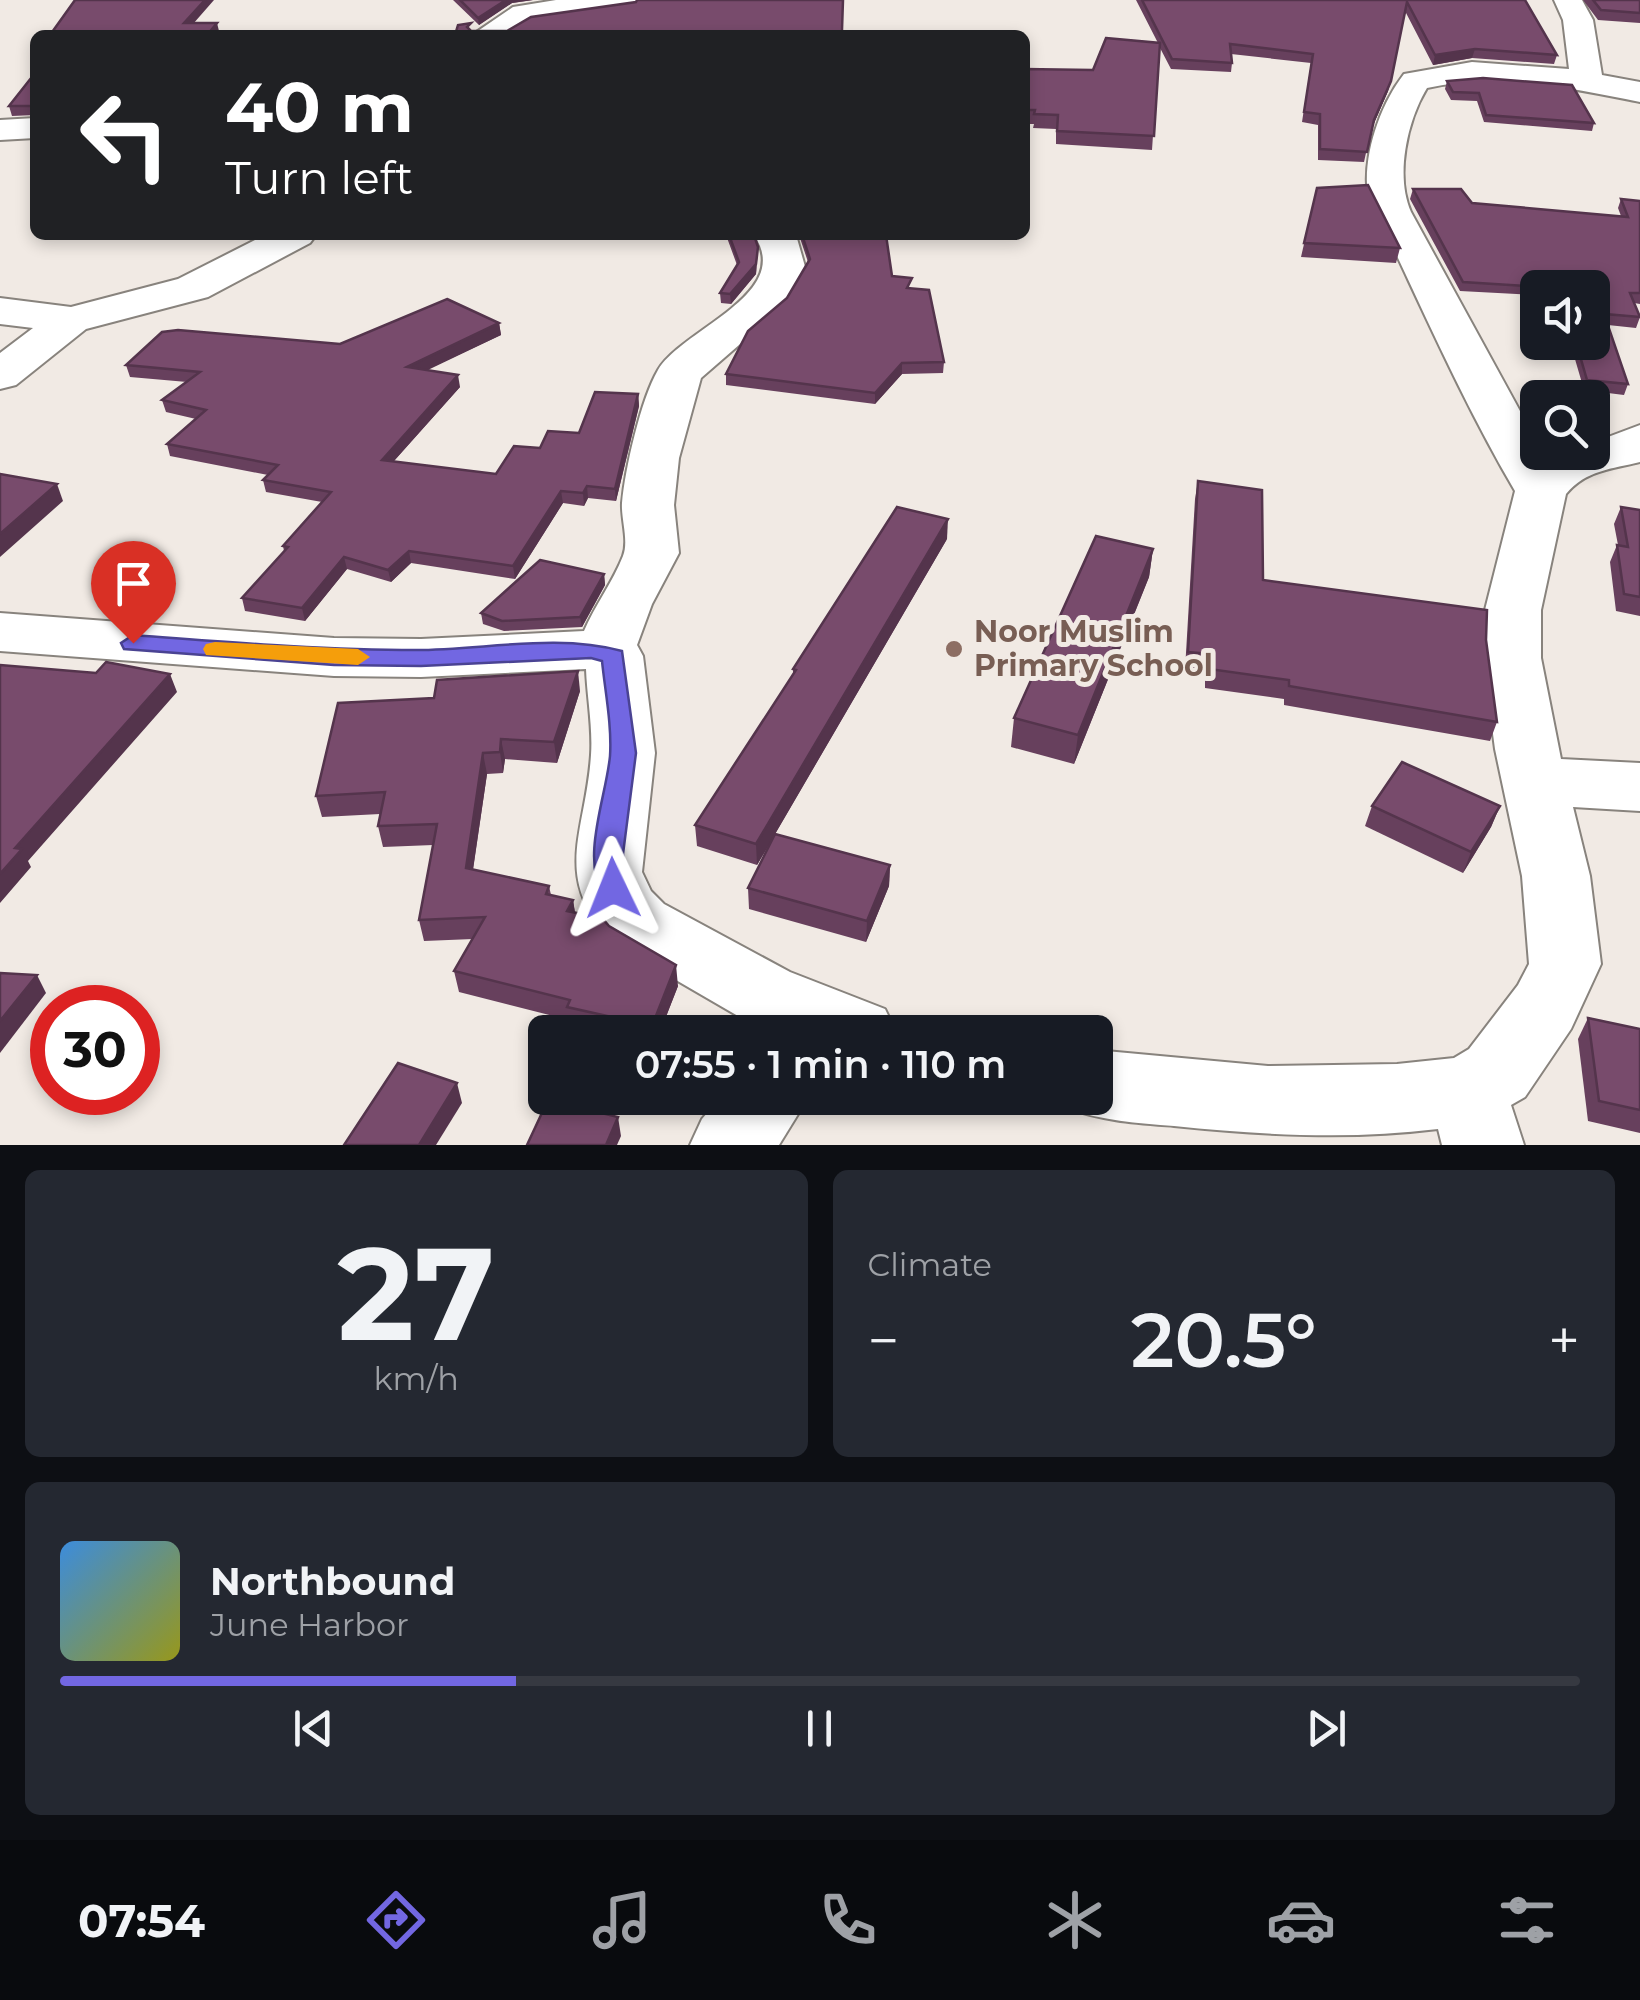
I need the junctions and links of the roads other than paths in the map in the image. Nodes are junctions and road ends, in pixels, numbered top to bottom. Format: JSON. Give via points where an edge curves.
{"nodes":[{"id":1,"x":625,"y":0,"type":"edge"},
{"id":2,"x":1568,"y":0,"type":"edge"},
{"id":3,"x":542,"y":4,"type":"edge"},
{"id":4,"x":494,"y":30,"type":"edge"},
{"id":5,"x":586,"y":30,"type":"edge"},
{"id":6,"x":1587,"y":81,"type":"junction"},
{"id":7,"x":1640,"y":92,"type":"edge"},
{"id":8,"x":30,"y":128,"type":"edge"},
{"id":9,"x":0,"y":130,"type":"edge"},
{"id":10,"x":286,"y":240,"type":"edge"},
{"id":11,"x":780,"y":240,"type":"edge"},
{"id":12,"x":0,"y":311,"type":"edge"},
{"id":13,"x":72,"y":320,"type":"junction"},
{"id":14,"x":0,"y":375,"type":"edge"},
{"id":15,"x":1640,"y":440,"type":"edge"},
{"id":16,"x":1541,"y":491,"type":"junction"},
{"id":17,"x":0,"y":632,"type":"edge"},
{"id":18,"x":605,"y":652,"type":"junction"},
{"id":19,"x":1534,"y":781,"type":"junction"},
{"id":20,"x":1640,"y":787,"type":"edge"},
{"id":21,"x":770,"y":1013,"type":"edge"},
{"id":22,"x":1113,"y":1086,"type":"edge"},
{"id":23,"x":755,"y":1115,"type":"edge"},
{"id":24,"x":1475,"y":1118,"type":"edge"},
{"id":25,"x":731,"y":1145,"type":"edge"}],
"edges":[{"from":1,"to":3,"type":"street"},
{"from":2,"to":6,"type":"street","via":[[1578,20]]},
{"from":3,"to":4,"type":"street"},
{"from":3,"to":5,"type":"street"},
{"from":6,"to":7,"type":"street"},
{"from":6,"to":16,"type":"street","via":[[1494,70],[1416,81],[1406,90],[1388,164],[1390,211]]},
{"from":8,"to":9,"type":"street"},
{"from":10,"to":13,"type":"street","via":[[194,288]]},
{"from":11,"to":18,"type":"street","via":[[785,270],[769,298],[679,372],[654,458],[652,552]]},
{"from":12,"to":13,"type":"street"},
{"from":13,"to":14,"type":"street"},
{"from":15,"to":16,"type":"street","via":[[1624,451],[1568,465]]},
{"from":16,"to":19,"type":"street","via":[[1511,632]]},
{"from":17,"to":18,"type":"street","via":[[334,657]]},
{"from":18,"to":21,"type":"street","via":[[616,661],[622,720],[609,854],[613,888],[640,924]]},
{"from":19,"to":20,"type":"street"},
{"from":19,"to":24,"type":"street","via":[[1556,876],[1565,964]]},
{"from":22,"to":24,"type":"street","via":[[1268,1101],[1398,1100]]},
{"from":23,"to":25,"type":"street"}]}
